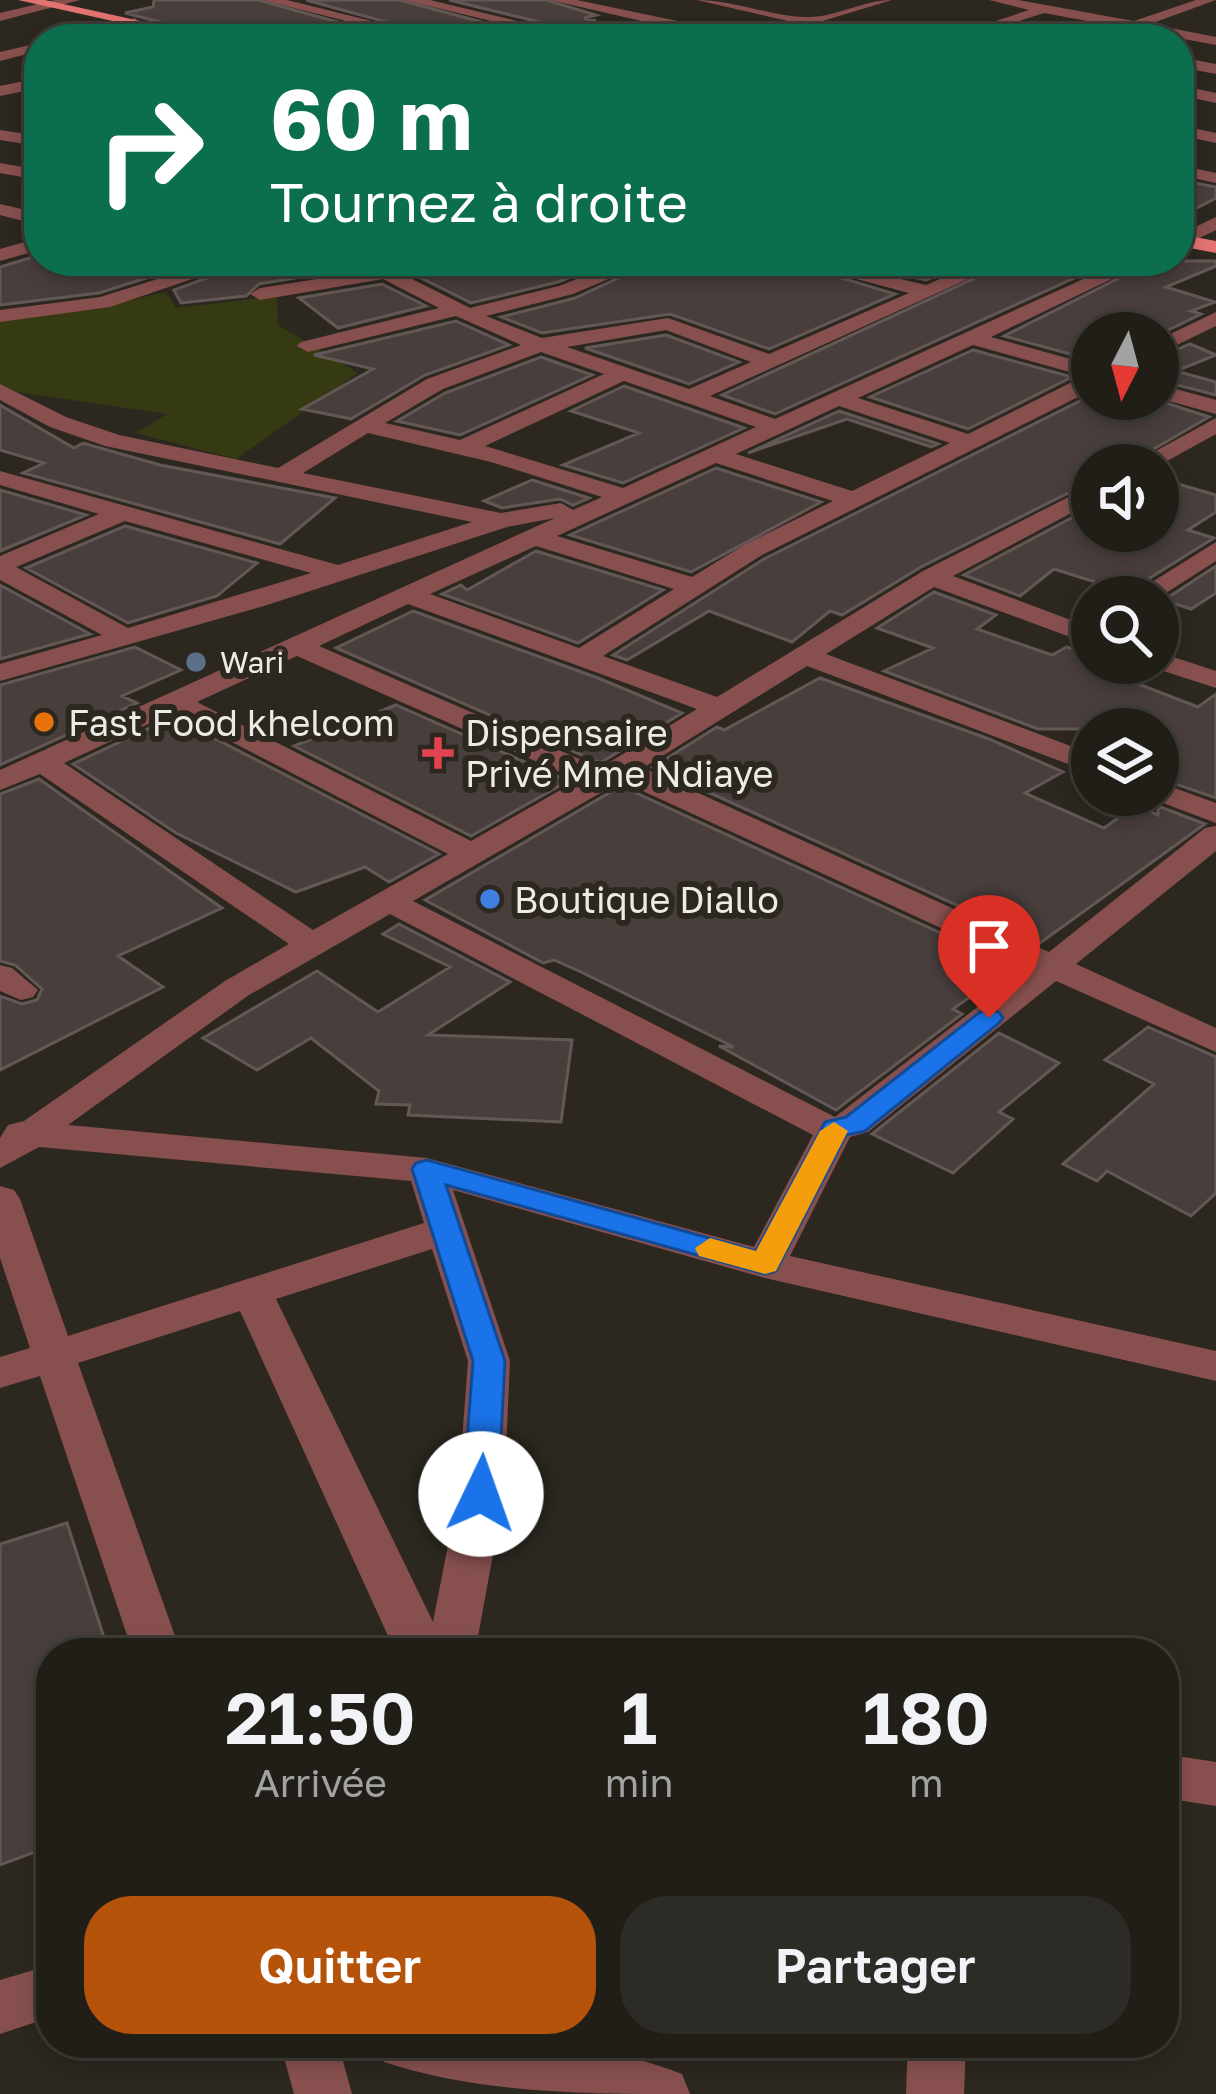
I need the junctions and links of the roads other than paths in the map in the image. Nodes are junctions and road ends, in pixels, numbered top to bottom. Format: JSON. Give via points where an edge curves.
{"nodes":[{"id":1,"x":25,"y":0,"type":"edge"},
{"id":2,"x":269,"y":0,"type":"edge"},
{"id":3,"x":412,"y":0,"type":"edge"},
{"id":4,"x":470,"y":0,"type":"edge"},
{"id":5,"x":557,"y":0,"type":"edge"},
{"id":6,"x":704,"y":0,"type":"edge"},
{"id":7,"x":852,"y":0,"type":"edge"},
{"id":8,"x":996,"y":0,"type":"edge"},
{"id":9,"x":1076,"y":0,"type":"edge"},
{"id":10,"x":1210,"y":0,"type":"edge"},
{"id":11,"x":59,"y":2,"type":"edge"},
{"id":12,"x":886,"y":2,"type":"edge"},
{"id":13,"x":1192,"y":6,"type":"junction"},
{"id":14,"x":442,"y":7,"type":"junction"},
{"id":15,"x":1046,"y":9,"type":"junction"},
{"id":16,"x":1216,"y":10,"type":"edge"},
{"id":17,"x":0,"y":17,"type":"edge"},
{"id":18,"x":809,"y":21,"type":"junction"},
{"id":19,"x":135,"y":22,"type":"junction"},
{"id":20,"x":371,"y":23,"type":"junction"},
{"id":21,"x":127,"y":24,"type":"edge"},
{"id":22,"x":144,"y":24,"type":"edge"},
{"id":23,"x":166,"y":24,"type":"edge"},
{"id":24,"x":367,"y":24,"type":"edge"},
{"id":25,"x":375,"y":24,"type":"edge"},
{"id":26,"x":518,"y":24,"type":"edge"},
{"id":27,"x":672,"y":24,"type":"edge"},
{"id":28,"x":798,"y":24,"type":"edge"},
{"id":29,"x":823,"y":24,"type":"edge"},
{"id":30,"x":998,"y":24,"type":"edge"},
{"id":31,"x":1128,"y":24,"type":"edge"},
{"id":32,"x":1136,"y":24,"type":"edge"},
{"id":33,"x":188,"y":276,"type":"edge"},
{"id":34,"x":371,"y":276,"type":"edge"},
{"id":35,"x":394,"y":276,"type":"edge"},
{"id":36,"x":600,"y":276,"type":"edge"},
{"id":37,"x":862,"y":276,"type":"edge"},
{"id":38,"x":964,"y":276,"type":"edge"},
{"id":39,"x":1108,"y":276,"type":"edge"},
{"id":40,"x":928,"y":292,"type":"junction"},
{"id":41,"x":260,"y":294,"type":"dead end"},
{"id":42,"x":461,"y":313,"type":"junction"},
{"id":43,"x":0,"y":316,"type":"edge"},
{"id":44,"x":1216,"y":318,"type":"edge"},
{"id":45,"x":1179,"y":336,"type":"edge"},
{"id":46,"x":976,"y":339,"type":"junction"},
{"id":47,"x":538,"y":344,"type":"junction"},
{"id":48,"x":308,"y":346,"type":"dead end"},
{"id":49,"x":770,"y":362,"type":"junction"},
{"id":50,"x":1071,"y":369,"type":"edge"},
{"id":51,"x":621,"y":374,"type":"junction"},
{"id":52,"x":1071,"y":387,"type":"edge"},
{"id":53,"x":0,"y":391,"type":"edge"},
{"id":54,"x":692,"y":396,"type":"junction"},
{"id":55,"x":1179,"y":397,"type":"edge"},
{"id":56,"x":840,"y":399,"type":"junction"},
{"id":57,"x":1216,"y":407,"type":"edge"},
{"id":58,"x":362,"y":425,"type":"junction"},
{"id":59,"x":1216,"y":425,"type":"edge"},
{"id":60,"x":776,"y":428,"type":"junction"},
{"id":61,"x":970,"y":442,"type":"junction"},
{"id":62,"x":1179,"y":445,"type":"edge"},
{"id":63,"x":464,"y":447,"type":"junction"},
{"id":64,"x":716,"y":455,"type":"junction"},
{"id":65,"x":284,"y":474,"type":"junction"},
{"id":66,"x":0,"y":478,"type":"edge"},
{"id":67,"x":624,"y":496,"type":"junction"},
{"id":68,"x":852,"y":500,"type":"junction"},
{"id":69,"x":1071,"y":503,"type":"edge"},
{"id":70,"x":591,"y":510,"type":"junction"},
{"id":71,"x":124,"y":512,"type":"junction"},
{"id":72,"x":503,"y":520,"type":"junction"},
{"id":73,"x":534,"y":537,"type":"junction"},
{"id":74,"x":1210,"y":560,"type":"edge"},
{"id":75,"x":0,"y":567,"type":"edge"},
{"id":76,"x":338,"y":573,"type":"junction"},
{"id":77,"x":932,"y":577,"type":"junction"},
{"id":78,"x":1179,"y":577,"type":"edge"},
{"id":79,"x":692,"y":586,"type":"junction"},
{"id":80,"x":410,"y":596,"type":"junction"},
{"id":81,"x":1071,"y":627,"type":"edge"},
{"id":82,"x":125,"y":637,"type":"junction"},
{"id":83,"x":297,"y":646,"type":"junction"},
{"id":84,"x":807,"y":656,"type":"junction"},
{"id":85,"x":582,"y":658,"type":"junction"},
{"id":86,"x":1179,"y":667,"type":"edge"},
{"id":87,"x":0,"y":673,"type":"edge"},
{"id":88,"x":1216,"y":680,"type":"edge"},
{"id":89,"x":172,"y":700,"type":"junction"},
{"id":90,"x":720,"y":708,"type":"junction"},
{"id":91,"x":1071,"y":756,"type":"edge"},
{"id":92,"x":44,"y":762,"type":"junction"},
{"id":93,"x":611,"y":774,"type":"junction"},
{"id":94,"x":0,"y":781,"type":"edge"},
{"id":95,"x":1179,"y":799,"type":"edge"},
{"id":96,"x":1216,"y":814,"type":"edge"},
{"id":97,"x":1216,"y":835,"type":"edge"},
{"id":98,"x":471,"y":854,"type":"junction"},
{"id":99,"x":387,"y":900,"type":"junction"},
{"id":100,"x":311,"y":944,"type":"junction"},
{"id":101,"x":1055,"y":968,"type":"junction"},
{"id":102,"x":1211,"y":1033,"type":"edge"},
{"id":103,"x":836,"y":1129,"type":"junction"},
{"id":104,"x":11,"y":1140,"type":"edge"},
{"id":105,"x":427,"y":1169,"type":"junction"},
{"id":106,"x":0,"y":1199,"type":"edge"},
{"id":107,"x":446,"y":1230,"type":"junction"},
{"id":108,"x":765,"y":1264,"type":"junction"},
{"id":109,"x":250,"y":1289,"type":"junction"},
{"id":110,"x":54,"y":1355,"type":"junction"},
{"id":111,"x":1216,"y":1366,"type":"edge"},
{"id":112,"x":0,"y":1372,"type":"edge"},
{"id":113,"x":152,"y":1638,"type":"edge"},
{"id":114,"x":418,"y":1638,"type":"edge"},
{"id":115,"x":454,"y":1638,"type":"edge"},
{"id":116,"x":1179,"y":1778,"type":"edge"},
{"id":117,"x":1216,"y":1784,"type":"edge"},
{"id":118,"x":36,"y":1996,"type":"edge"},
{"id":119,"x":0,"y":2007,"type":"edge"},
{"id":120,"x":313,"y":2058,"type":"edge"},
{"id":121,"x":480,"y":2058,"type":"edge"},
{"id":122,"x":936,"y":2058,"type":"edge"},
{"id":123,"x":322,"y":2094,"type":"edge"},
{"id":124,"x":661,"y":2094,"type":"edge"},
{"id":125,"x":935,"y":2094,"type":"edge"}],
"edges":[{"from":1,"to":11,"type":"main road"},
{"from":2,"to":20,"type":"street"},
{"from":3,"to":14,"type":"street"},
{"from":4,"to":14,"type":"street"},
{"from":5,"to":27,"type":"street"},
{"from":6,"to":18,"type":"street"},
{"from":7,"to":12,"type":"street"},
{"from":8,"to":15,"type":"street"},
{"from":9,"to":15,"type":"street"},
{"from":10,"to":13,"type":"street"},
{"from":11,"to":17,"type":"street"},
{"from":11,"to":19,"type":"main road"},
{"from":11,"to":23,"type":"main road"},
{"from":12,"to":18,"type":"street"},
{"from":12,"to":29,"type":"street"},
{"from":13,"to":16,"type":"street"},
{"from":13,"to":32,"type":"street"},
{"from":14,"to":20,"type":"street"},
{"from":14,"to":26,"type":"street"},
{"from":15,"to":30,"type":"street"},
{"from":15,"to":31,"type":"street"},
{"from":18,"to":28,"type":"street"},
{"from":19,"to":21,"type":"street"},
{"from":19,"to":22,"type":"main road"},
{"from":20,"to":24,"type":"street"},
{"from":20,"to":25,"type":"street"},
{"from":33,"to":43,"type":"street","via":[[103,303]]},
{"from":34,"to":41,"type":"street"},
{"from":35,"to":42,"type":"street"},
{"from":36,"to":42,"type":"street"},
{"from":37,"to":40,"type":"street"},
{"from":38,"to":40,"type":"street"},
{"from":39,"to":46,"type":"street"},
{"from":40,"to":49,"type":"street"},
{"from":42,"to":47,"type":"street"},
{"from":42,"to":48,"type":"street"},
{"from":44,"to":45,"type":"street"},
{"from":46,"to":50,"type":"street"},
{"from":46,"to":56,"type":"street"},
{"from":47,"to":49,"type":"street","via":[[668,324]]},
{"from":47,"to":51,"type":"street"},
{"from":47,"to":58,"type":"street","via":[[447,378]]},
{"from":49,"to":54,"type":"street"},
{"from":51,"to":54,"type":"street"},
{"from":51,"to":63,"type":"street"},
{"from":52,"to":61,"type":"street"},
{"from":53,"to":65,"type":"street","via":[[113,441]]},
{"from":54,"to":60,"type":"street"},
{"from":55,"to":57,"type":"street"},
{"from":56,"to":60,"type":"street"},
{"from":56,"to":61,"type":"street"},
{"from":58,"to":63,"type":"street"},
{"from":58,"to":65,"type":"street"},
{"from":59,"to":62,"type":"street"},
{"from":60,"to":64,"type":"street"},
{"from":61,"to":68,"type":"street"},
{"from":63,"to":67,"type":"street"},
{"from":64,"to":67,"type":"street"},
{"from":64,"to":68,"type":"street"},
{"from":65,"to":72,"type":"street"},
{"from":66,"to":71,"type":"street"},
{"from":67,"to":70,"type":"street"},
{"from":68,"to":79,"type":"street"},
{"from":69,"to":77,"type":"street"},
{"from":70,"to":72,"type":"street"},
{"from":70,"to":73,"type":"street"},
{"from":71,"to":75,"type":"street"},
{"from":71,"to":76,"type":"street"},
{"from":72,"to":76,"type":"street"},
{"from":73,"to":79,"type":"street"},
{"from":73,"to":80,"type":"street"},
{"from":74,"to":78,"type":"street"},
{"from":75,"to":82,"type":"street"},
{"from":76,"to":82,"type":"street"},
{"from":77,"to":81,"type":"street"},
{"from":77,"to":84,"type":"street"},
{"from":79,"to":85,"type":"street"},
{"from":80,"to":83,"type":"street"},
{"from":80,"to":85,"type":"street"},
{"from":82,"to":87,"type":"street"},
{"from":83,"to":89,"type":"street"},
{"from":83,"to":93,"type":"street"},
{"from":84,"to":90,"type":"street"},
{"from":84,"to":91,"type":"street"},
{"from":85,"to":90,"type":"street"},
{"from":86,"to":88,"type":"street"},
{"from":89,"to":92,"type":"street"},
{"from":89,"to":98,"type":"street"},
{"from":90,"to":93,"type":"street"},
{"from":92,"to":94,"type":"street"},
{"from":92,"to":100,"type":"street"},
{"from":93,"to":98,"type":"street"},
{"from":93,"to":101,"type":"street"},
{"from":95,"to":96,"type":"street"},
{"from":97,"to":101,"type":"street"},
{"from":98,"to":99,"type":"street"},
{"from":99,"to":100,"type":"street"},
{"from":99,"to":103,"type":"street"},
{"from":100,"to":104,"type":"street"},
{"from":101,"to":102,"type":"street"},
{"from":101,"to":103,"type":"street","via":[[855,1124]]},
{"from":103,"to":108,"type":"street"},
{"from":104,"to":105,"type":"street"},
{"from":105,"to":107,"type":"street"},
{"from":105,"to":108,"type":"street"},
{"from":106,"to":110,"type":"street"},
{"from":107,"to":109,"type":"street"},
{"from":107,"to":115,"type":"street","via":[[489,1361],[481,1494]]},
{"from":108,"to":111,"type":"street"},
{"from":109,"to":110,"type":"street"},
{"from":109,"to":114,"type":"street"},
{"from":110,"to":112,"type":"street"},
{"from":110,"to":113,"type":"street"},
{"from":116,"to":117,"type":"street"},
{"from":118,"to":119,"type":"street"},
{"from":120,"to":123,"type":"street"},
{"from":121,"to":124,"type":"street"},
{"from":122,"to":125,"type":"street"}]}
